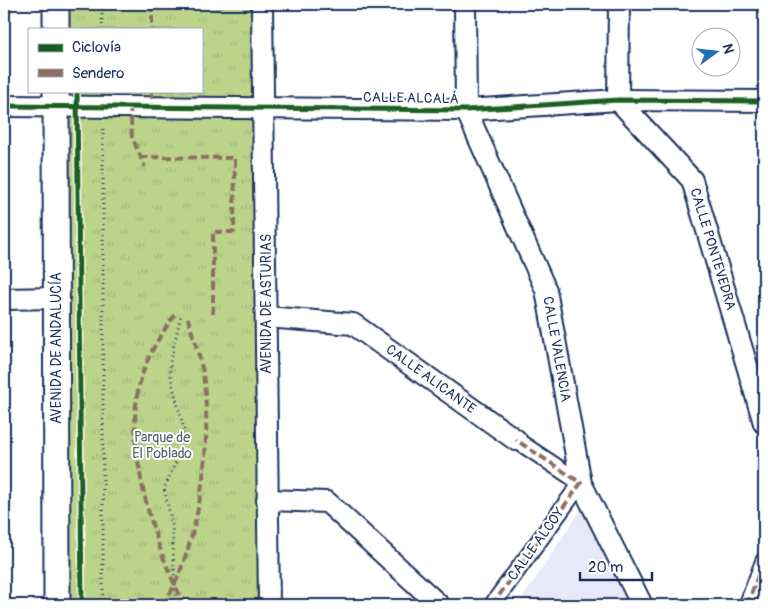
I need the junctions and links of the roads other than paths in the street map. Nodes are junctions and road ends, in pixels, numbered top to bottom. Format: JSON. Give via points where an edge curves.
{"nodes":[{"id":1,"x":56,"y":4,"type":"edge"},
{"id":2,"x":262,"y":4,"type":"edge"},
{"id":3,"x":466,"y":4,"type":"edge"},
{"id":4,"x":619,"y":4,"type":"edge"},
{"id":5,"x":56,"y":28,"type":"edge"},
{"id":6,"x":56,"y":98,"type":"edge"},
{"id":7,"x":618,"y":100,"type":"junction"},
{"id":8,"x":764,"y":101,"type":"edge"},
{"id":9,"x":4,"y":106,"type":"edge"},
{"id":10,"x":264,"y":108,"type":"junction"},
{"id":11,"x":466,"y":110,"type":"junction"},
{"id":12,"x":56,"y":298,"type":"junction"},
{"id":13,"x":4,"y":299,"type":"edge"},
{"id":14,"x":266,"y":316,"type":"junction"},
{"id":15,"x":764,"y":422,"type":"edge"},
{"id":16,"x":516,"y":440,"type":"joint"},
{"id":17,"x":581,"y":483,"type":"junction"},
{"id":18,"x":267,"y":500,"type":"junction"},
{"id":19,"x":764,"y":560,"type":"edge"},
{"id":20,"x":57,"y":605,"type":"edge"},
{"id":21,"x":269,"y":605,"type":"edge"},
{"id":22,"x":439,"y":605,"type":"edge"},
{"id":23,"x":492,"y":605,"type":"edge"},
{"id":24,"x":642,"y":605,"type":"edge"},
{"id":25,"x":747,"y":605,"type":"edge"}],
"edges":[{"from":1,"to":5,"type":"street"},
{"from":2,"to":10,"type":"street","name":"AVENIDA DE ASTURIAS"},
{"from":3,"to":11,"type":"street","name":"CALLE VALENCIA"},
{"from":4,"to":7,"type":"street"},
{"from":6,"to":9,"type":"street","name":"CALLE ALCALÁ"},
{"from":6,"to":10,"type":"street","name":"CALLE ALCALÁ","via":[[103,106]]},
{"from":6,"to":12,"type":"street","name":"AVENIDA DE ANDALUCÍA"},
{"from":7,"to":8,"type":"street","name":"CALLE ALCALÁ"},
{"from":7,"to":11,"type":"street","name":"CALLE ALCALÁ"},
{"from":7,"to":15,"type":"street","name":"CALLE PONTEVEDRA","via":[[692,180]]},
{"from":10,"to":11,"type":"street","name":"CALLE ALCALÁ"},
{"from":10,"to":14,"type":"street","name":"AVENIDA DE ASTURIAS"},
{"from":11,"to":17,"type":"street","name":"CALLE VALENCIA","via":[[546,290]]},
{"from":12,"to":13,"type":"street"},
{"from":12,"to":20,"type":"street","name":"AVENIDA DE ANDALUCÍA"},
{"from":14,"to":16,"type":"street","name":"CALLE ALICANTE","via":[[353,324]]},
{"from":14,"to":18,"type":"street","name":"AVENIDA DE ASTURIAS"},
{"from":16,"to":17,"type":"street","name":"CALLE ALICANTE"},
{"from":17,"to":23,"type":"street","name":"CALLE ALCOY"},
{"from":17,"to":24,"type":"street","name":"CALLE VALENCIA"},
{"from":18,"to":21,"type":"street","name":"AVENIDA DE ASTURIAS"},
{"from":18,"to":22,"type":"street","via":[[327,502]]},
{"from":19,"to":25,"type":"street"}]}
